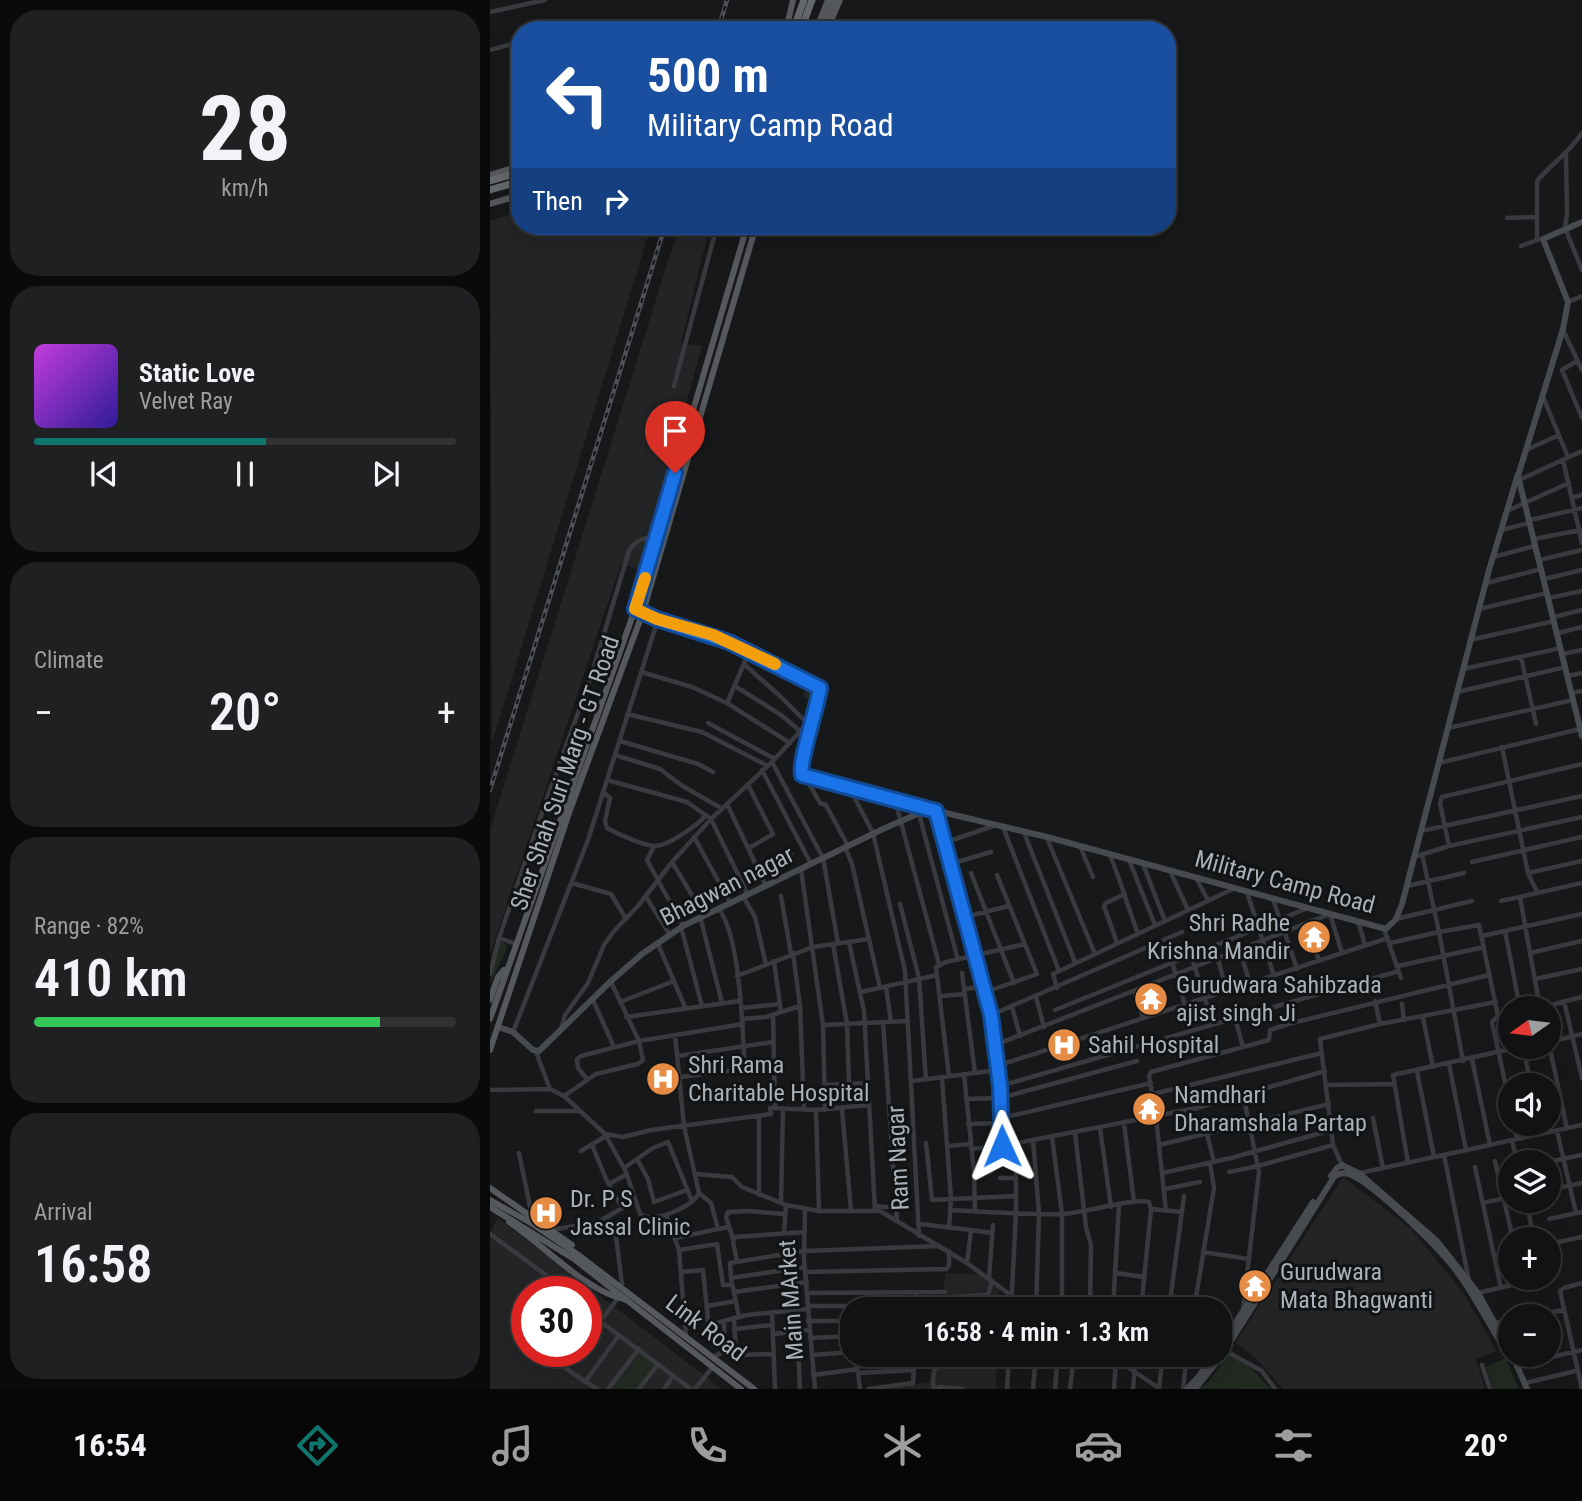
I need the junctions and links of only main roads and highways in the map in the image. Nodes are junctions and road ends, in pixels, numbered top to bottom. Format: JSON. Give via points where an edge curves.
{"nodes":[{"id":1,"x":793,"y":0,"type":"edge"},
{"id":2,"x":804,"y":0,"type":"edge"},
{"id":3,"x":812,"y":0,"type":"edge"},
{"id":4,"x":828,"y":0,"type":"edge"},
{"id":5,"x":834,"y":0,"type":"edge"},
{"id":6,"x":840,"y":0,"type":"edge"},
{"id":7,"x":788,"y":21,"type":"edge"},
{"id":8,"x":796,"y":21,"type":"edge"},
{"id":9,"x":804,"y":21,"type":"edge"},
{"id":10,"x":820,"y":21,"type":"edge"},
{"id":11,"x":827,"y":21,"type":"edge"},
{"id":12,"x":829,"y":21,"type":"edge"},
{"id":13,"x":511,"y":169,"type":"edge"},
{"id":14,"x":490,"y":175,"type":"edge"},
{"id":15,"x":511,"y":175,"type":"edge"},
{"id":16,"x":490,"y":181,"type":"edge"},
{"id":17,"x":511,"y":184,"type":"edge"},
{"id":18,"x":490,"y":190,"type":"edge"},
{"id":19,"x":511,"y":198,"type":"edge"},
{"id":20,"x":490,"y":204,"type":"edge"},
{"id":21,"x":744,"y":235,"type":"edge"},
{"id":22,"x":753,"y":235,"type":"edge"},
{"id":23,"x":642,"y":612,"type":"junction"},
{"id":24,"x":507,"y":966,"type":"junction"},
{"id":25,"x":490,"y":1000,"type":"edge"},
{"id":26,"x":490,"y":1019,"type":"edge"},
{"id":27,"x":490,"y":1050,"type":"edge"},
{"id":28,"x":490,"y":1188,"type":"edge"},
{"id":29,"x":490,"y":1200,"type":"edge"},
{"id":30,"x":490,"y":1208,"type":"edge"},
{"id":31,"x":621,"y":1291,"type":"junction"},
{"id":32,"x":631,"y":1299,"type":"junction"},
{"id":33,"x":741,"y":1389,"type":"edge"},
{"id":34,"x":754,"y":1389,"type":"edge"}],
"edges":[{"from":1,"to":7,"type":"main road"},
{"from":2,"to":8,"type":"highway"},
{"from":3,"to":9,"type":"highway"},
{"from":4,"to":10,"type":"main road"},
{"from":5,"to":11,"type":"main road"},
{"from":6,"to":12,"type":"main road"},
{"from":13,"to":14,"type":"main road"},
{"from":15,"to":16,"type":"highway"},
{"from":17,"to":18,"type":"highway"},
{"from":19,"to":20,"type":"main road"},
{"from":21,"to":23,"type":"main road","name":"Sher Shah Suri Marg - GT Road","via":[[656,538]]},
{"from":22,"to":23,"type":"main road","name":"Sher Shah Suri Marg - GT Road"},
{"from":23,"to":24,"type":"main road","name":"Sher Shah Suri Marg - GT Road"},
{"from":23,"to":27,"type":"main road","name":"Sher Shah Suri Marg - GT Road"},
{"from":24,"to":25,"type":"main road"},
{"from":24,"to":26,"type":"main road","name":"Sher Shah Suri Marg - GT Road"},
{"from":28,"to":31,"type":"main road","via":[[551,1230]]},
{"from":29,"to":31,"type":"main road","via":[[577,1254]]},
{"from":30,"to":31,"type":"main road"},
{"from":31,"to":32,"type":"main road"},
{"from":32,"to":33,"type":"main road","name":"Link Road"},
{"from":32,"to":34,"type":"main road","name":"Link Road"}]}
